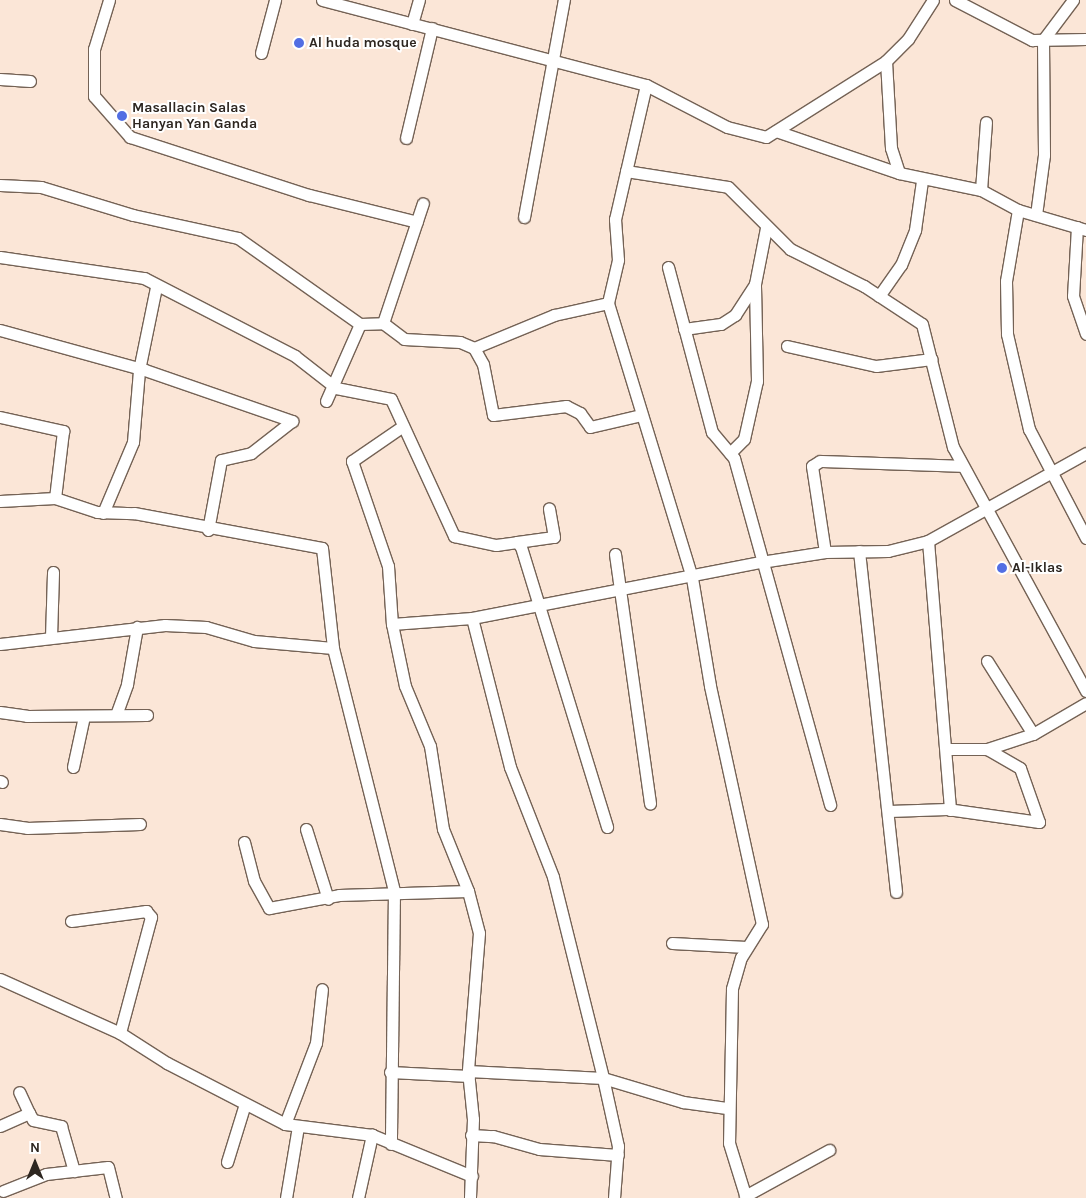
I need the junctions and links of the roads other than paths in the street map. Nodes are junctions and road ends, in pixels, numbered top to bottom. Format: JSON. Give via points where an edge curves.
{"nodes":[{"id":1,"x":109,"y":0,"type":"edge"},
{"id":2,"x":275,"y":0,"type":"edge"},
{"id":3,"x":322,"y":0,"type":"edge"},
{"id":4,"x":419,"y":0,"type":"edge"},
{"id":5,"x":564,"y":0,"type":"edge"},
{"id":6,"x":933,"y":0,"type":"edge"},
{"id":7,"x":1073,"y":0,"type":"edge"},
{"id":8,"x":958,"y":1,"type":"edge"},
{"id":9,"x":412,"y":24,"type":"junction"},
{"id":10,"x":432,"y":28,"type":"junction"},
{"id":11,"x":1086,"y":39,"type":"edge"},
{"id":12,"x":1043,"y":40,"type":"junction"},
{"id":13,"x":261,"y":53,"type":"dead end"},
{"id":14,"x":551,"y":59,"type":"junction"},
{"id":15,"x":886,"y":61,"type":"junction"},
{"id":16,"x":0,"y":79,"type":"edge"},
{"id":17,"x":30,"y":81,"type":"dead end"},
{"id":18,"x":646,"y":85,"type":"junction"},
{"id":19,"x":986,"y":122,"type":"dead end"},
{"id":20,"x":776,"y":131,"type":"junction"},
{"id":21,"x":406,"y":138,"type":"dead end"},
{"id":22,"x":626,"y":171,"type":"junction"},
{"id":23,"x":899,"y":173,"type":"junction"},
{"id":24,"x":922,"y":181,"type":"junction"},
{"id":25,"x":0,"y":184,"type":"edge"},
{"id":26,"x":982,"y":190,"type":"junction"},
{"id":27,"x":423,"y":203,"type":"dead end"},
{"id":28,"x":1018,"y":210,"type":"junction"},
{"id":29,"x":1036,"y":215,"type":"junction"},
{"id":30,"x":524,"y":217,"type":"dead end"},
{"id":31,"x":417,"y":222,"type":"junction"},
{"id":32,"x":766,"y":228,"type":"junction"},
{"id":33,"x":1081,"y":229,"type":"edge"},
{"id":34,"x":0,"y":257,"type":"edge"},
{"id":35,"x":668,"y":267,"type":"dead end"},
{"id":36,"x":755,"y":284,"type":"junction"},
{"id":37,"x":156,"y":287,"type":"junction"},
{"id":38,"x":878,"y":296,"type":"junction"},
{"id":39,"x":608,"y":303,"type":"junction"},
{"id":40,"x":383,"y":323,"type":"junction"},
{"id":41,"x":360,"y":324,"type":"junction"},
{"id":42,"x":684,"y":329,"type":"junction"},
{"id":43,"x":0,"y":330,"type":"edge"},
{"id":44,"x":1086,"y":334,"type":"edge"},
{"id":45,"x":787,"y":346,"type":"dead end"},
{"id":46,"x":474,"y":348,"type":"junction"},
{"id":47,"x":932,"y":359,"type":"junction"},
{"id":48,"x":139,"y":370,"type":"junction"},
{"id":49,"x":336,"y":388,"type":"junction"},
{"id":50,"x":326,"y":401,"type":"dead end"},
{"id":51,"x":641,"y":415,"type":"junction"},
{"id":52,"x":0,"y":417,"type":"edge"},
{"id":53,"x":403,"y":426,"type":"junction"},
{"id":54,"x":730,"y":453,"type":"junction"},
{"id":55,"x":1086,"y":453,"type":"edge"},
{"id":56,"x":961,"y":466,"type":"junction"},
{"id":57,"x":1049,"y":472,"type":"junction"},
{"id":58,"x":56,"y":498,"type":"junction"},
{"id":59,"x":0,"y":501,"type":"edge"},
{"id":60,"x":549,"y":508,"type":"dead end"},
{"id":61,"x":984,"y":512,"type":"junction"},
{"id":62,"x":103,"y":513,"type":"junction"},
{"id":63,"x":208,"y":530,"type":"junction"},
{"id":64,"x":1086,"y":538,"type":"edge"},
{"id":65,"x":928,"y":541,"type":"junction"},
{"id":66,"x":517,"y":542,"type":"junction"},
{"id":67,"x":859,"y":551,"type":"junction"},
{"id":68,"x":825,"y":552,"type":"junction"},
{"id":69,"x":615,"y":554,"type":"dead end"},
{"id":70,"x":761,"y":562,"type":"junction"},
{"id":71,"x":53,"y":572,"type":"dead end"},
{"id":72,"x":692,"y":578,"type":"junction"},
{"id":73,"x":618,"y":591,"type":"junction"},
{"id":74,"x":535,"y":605,"type":"junction"},
{"id":75,"x":472,"y":618,"type":"junction"},
{"id":76,"x":392,"y":624,"type":"junction"},
{"id":77,"x":137,"y":627,"type":"junction"},
{"id":78,"x":51,"y":637,"type":"junction"},
{"id":79,"x":0,"y":644,"type":"edge"},
{"id":80,"x":333,"y":648,"type":"junction"},
{"id":81,"x":987,"y":661,"type":"dead end"},
{"id":82,"x":1085,"y":686,"type":"edge"},
{"id":83,"x":1086,"y":703,"type":"edge"},
{"id":84,"x":0,"y":712,"type":"edge"},
{"id":85,"x":116,"y":715,"type":"junction"},
{"id":86,"x":146,"y":715,"type":"dead end"},
{"id":87,"x":84,"y":716,"type":"junction"},
{"id":88,"x":1033,"y":734,"type":"junction"},
{"id":89,"x":947,"y":749,"type":"junction"},
{"id":90,"x":987,"y":749,"type":"junction"},
{"id":91,"x":73,"y":767,"type":"dead end"},
{"id":92,"x":650,"y":804,"type":"dead end"},
{"id":93,"x":830,"y":805,"type":"dead end"},
{"id":94,"x":950,"y":810,"type":"junction"},
{"id":95,"x":889,"y":811,"type":"junction"},
{"id":96,"x":0,"y":824,"type":"edge"},
{"id":97,"x":140,"y":824,"type":"dead end"},
{"id":98,"x":607,"y":827,"type":"dead end"},
{"id":99,"x":306,"y":829,"type":"dead end"},
{"id":100,"x":244,"y":842,"type":"dead end"},
{"id":101,"x":394,"y":891,"type":"junction"},
{"id":102,"x":468,"y":891,"type":"junction"},
{"id":103,"x":896,"y":892,"type":"dead end"},
{"id":104,"x":328,"y":899,"type":"junction"},
{"id":105,"x":71,"y":921,"type":"dead end"},
{"id":106,"x":672,"y":943,"type":"dead end"},
{"id":107,"x":746,"y":947,"type":"junction"},
{"id":108,"x":0,"y":980,"type":"edge"},
{"id":109,"x":322,"y":989,"type":"dead end"},
{"id":110,"x":120,"y":1033,"type":"junction"},
{"id":111,"x":390,"y":1072,"type":"junction"},
{"id":112,"x":469,"y":1074,"type":"junction"},
{"id":113,"x":603,"y":1078,"type":"junction"},
{"id":114,"x":19,"y":1092,"type":"dead end"},
{"id":115,"x":245,"y":1104,"type":"junction"},
{"id":116,"x":727,"y":1108,"type":"junction"},
{"id":117,"x":29,"y":1113,"type":"junction"},
{"id":118,"x":285,"y":1124,"type":"junction"},
{"id":119,"x":0,"y":1126,"type":"edge"},
{"id":120,"x":298,"y":1126,"type":"junction"},
{"id":121,"x":372,"y":1135,"type":"junction"},
{"id":122,"x":472,"y":1135,"type":"junction"},
{"id":123,"x":391,"y":1144,"type":"junction"},
{"id":124,"x":829,"y":1150,"type":"dead end"},
{"id":125,"x":618,"y":1155,"type":"junction"},
{"id":126,"x":227,"y":1162,"type":"dead end"},
{"id":127,"x":74,"y":1171,"type":"junction"},
{"id":128,"x":472,"y":1176,"type":"junction"},
{"id":129,"x":4,"y":1191,"type":"edge"},
{"id":130,"x":745,"y":1197,"type":"edge"},
{"id":131,"x":116,"y":1198,"type":"edge"},
{"id":132,"x":286,"y":1198,"type":"edge"},
{"id":133,"x":358,"y":1198,"type":"edge"},
{"id":134,"x":470,"y":1198,"type":"edge"},
{"id":135,"x":614,"y":1198,"type":"edge"}],
"edges":[{"from":1,"to":31,"type":"street","via":[[94,49],[94,96],[130,137],[309,194]]},
{"from":2,"to":13,"type":"street"},
{"from":3,"to":9,"type":"street"},
{"from":4,"to":9,"type":"street"},
{"from":5,"to":14,"type":"street"},
{"from":6,"to":15,"type":"street","via":[[908,39]]},
{"from":7,"to":12,"type":"street"},
{"from":8,"to":12,"type":"street","via":[[1013,32]]},
{"from":9,"to":10,"type":"street"},
{"from":10,"to":14,"type":"street"},
{"from":10,"to":21,"type":"street"},
{"from":11,"to":12,"type":"street"},
{"from":12,"to":29,"type":"street","via":[[1044,155]]},
{"from":14,"to":18,"type":"street"},
{"from":14,"to":30,"type":"street"},
{"from":15,"to":20,"type":"street"},
{"from":15,"to":23,"type":"street","via":[[891,148]]},
{"from":16,"to":17,"type":"street"},
{"from":18,"to":20,"type":"street","via":[[727,127],[766,137]]},
{"from":18,"to":22,"type":"street"},
{"from":19,"to":26,"type":"street"},
{"from":20,"to":23,"type":"street"},
{"from":22,"to":32,"type":"street","via":[[728,187]]},
{"from":22,"to":39,"type":"street","via":[[615,219],[618,260]]},
{"from":23,"to":24,"type":"street"},
{"from":24,"to":26,"type":"street"},
{"from":24,"to":38,"type":"street","via":[[915,230],[901,264]]},
{"from":25,"to":41,"type":"street","via":[[41,187],[133,216],[238,238]]},
{"from":26,"to":28,"type":"street"},
{"from":27,"to":31,"type":"street"},
{"from":28,"to":29,"type":"street"},
{"from":28,"to":57,"type":"street","via":[[1006,282],[1007,334],[1029,429]]},
{"from":29,"to":33,"type":"street"},
{"from":31,"to":40,"type":"street"},
{"from":32,"to":36,"type":"street"},
{"from":32,"to":38,"type":"street","via":[[790,250]]},
{"from":33,"to":44,"type":"street","via":[[1074,296]]},
{"from":34,"to":37,"type":"street","via":[[131,275]]},
{"from":35,"to":42,"type":"street"},
{"from":36,"to":42,"type":"street","via":[[735,315],[721,324]]},
{"from":36,"to":54,"type":"street","via":[[757,381],[744,439]]},
{"from":37,"to":48,"type":"street"},
{"from":37,"to":49,"type":"street","via":[[295,356]]},
{"from":38,"to":47,"type":"street","via":[[922,324]]},
{"from":39,"to":46,"type":"street","via":[[554,315]]},
{"from":39,"to":51,"type":"street"},
{"from":40,"to":41,"type":"street"},
{"from":40,"to":46,"type":"street","via":[[404,339],[460,342]]},
{"from":41,"to":49,"type":"street"},
{"from":42,"to":54,"type":"street","via":[[712,432]]},
{"from":43,"to":48,"type":"street"},
{"from":45,"to":47,"type":"street","via":[[876,366]]},
{"from":46,"to":51,"type":"street","via":[[484,364],[493,415],[566,406],[580,413],[590,427]]},
{"from":47,"to":56,"type":"street"},
{"from":48,"to":62,"type":"street","via":[[133,442]]},
{"from":48,"to":63,"type":"street","via":[[292,420],[250,453],[221,460]]},
{"from":49,"to":50,"type":"street"},
{"from":49,"to":53,"type":"street","via":[[391,399]]},
{"from":51,"to":72,"type":"street"},
{"from":52,"to":58,"type":"street","via":[[63,431]]},
{"from":53,"to":66,"type":"street","via":[[454,536],[496,545]]},
{"from":53,"to":76,"type":"street","via":[[352,460],[388,566]]},
{"from":54,"to":70,"type":"street"},
{"from":55,"to":57,"type":"street"},
{"from":56,"to":61,"type":"street"},
{"from":56,"to":68,"type":"street","via":[[820,462],[812,466]]},
{"from":57,"to":61,"type":"street"},
{"from":57,"to":64,"type":"street"},
{"from":58,"to":59,"type":"street"},
{"from":58,"to":62,"type":"street"},
{"from":60,"to":66,"type":"street","via":[[554,537]]},
{"from":61,"to":65,"type":"street"},
{"from":61,"to":82,"type":"street"},
{"from":62,"to":63,"type":"street","via":[[134,514]]},
{"from":63,"to":80,"type":"street","via":[[322,548]]},
{"from":65,"to":67,"type":"street","via":[[888,551]]},
{"from":65,"to":89,"type":"street"},
{"from":66,"to":74,"type":"street"},
{"from":67,"to":68,"type":"street"},
{"from":67,"to":95,"type":"street"},
{"from":68,"to":70,"type":"street"},
{"from":69,"to":73,"type":"street"},
{"from":70,"to":72,"type":"street"},
{"from":70,"to":93,"type":"street"},
{"from":71,"to":78,"type":"street"},
{"from":72,"to":73,"type":"street"},
{"from":72,"to":107,"type":"street","via":[[710,686],[762,924]]},
{"from":73,"to":74,"type":"street"},
{"from":73,"to":92,"type":"street"},
{"from":74,"to":75,"type":"street"},
{"from":74,"to":98,"type":"street","via":[[552,646]]},
{"from":75,"to":76,"type":"street"},
{"from":75,"to":113,"type":"street","via":[[510,767],[553,877]]},
{"from":76,"to":102,"type":"street","via":[[405,686],[430,746],[443,829]]},
{"from":77,"to":78,"type":"street"},
{"from":77,"to":80,"type":"street","via":[[206,627],[254,641]]},
{"from":77,"to":85,"type":"street","via":[[127,684]]},
{"from":78,"to":79,"type":"street"},
{"from":80,"to":101,"type":"street"},
{"from":81,"to":88,"type":"street"},
{"from":83,"to":88,"type":"street"},
{"from":84,"to":87,"type":"street"},
{"from":85,"to":86,"type":"street"},
{"from":85,"to":87,"type":"street"},
{"from":87,"to":91,"type":"street"},
{"from":88,"to":90,"type":"street"},
{"from":89,"to":90,"type":"street"},
{"from":89,"to":94,"type":"street"},
{"from":90,"to":94,"type":"street","via":[[1020,768],[1039,822]]},
{"from":94,"to":95,"type":"street"},
{"from":95,"to":103,"type":"street"},
{"from":96,"to":97,"type":"street","via":[[27,828]]},
{"from":99,"to":104,"type":"street"},
{"from":100,"to":104,"type":"street","via":[[254,881],[268,908]]},
{"from":101,"to":102,"type":"street"},
{"from":101,"to":104,"type":"street"},
{"from":101,"to":111,"type":"street"},
{"from":102,"to":112,"type":"street","via":[[479,933]]},
{"from":105,"to":110,"type":"street","via":[[146,911],[151,917]]},
{"from":106,"to":107,"type":"street"},
{"from":107,"to":116,"type":"street","via":[[735,968],[732,989]]},
{"from":108,"to":110,"type":"street"},
{"from":109,"to":118,"type":"street","via":[[316,1043]]},
{"from":110,"to":115,"type":"street"},
{"from":111,"to":112,"type":"street"},
{"from":111,"to":123,"type":"street"},
{"from":112,"to":113,"type":"street"},
{"from":112,"to":122,"type":"street"},
{"from":113,"to":116,"type":"street","via":[[683,1102]]},
{"from":113,"to":125,"type":"street"},
{"from":114,"to":117,"type":"street"},
{"from":115,"to":118,"type":"street"},
{"from":115,"to":126,"type":"street"},
{"from":116,"to":130,"type":"street","via":[[729,1143]]},
{"from":117,"to":119,"type":"street"},
{"from":117,"to":127,"type":"street","via":[[33,1120],[61,1126]]},
{"from":118,"to":120,"type":"street"},
{"from":120,"to":121,"type":"street"},
{"from":120,"to":132,"type":"street"},
{"from":121,"to":123,"type":"street"},
{"from":121,"to":133,"type":"street"},
{"from":122,"to":125,"type":"street","via":[[494,1136],[539,1149]]},
{"from":122,"to":128,"type":"street"},
{"from":123,"to":128,"type":"street"},
{"from":124,"to":130,"type":"street"},
{"from":125,"to":135,"type":"street"},
{"from":127,"to":129,"type":"street","via":[[46,1174]]},
{"from":127,"to":131,"type":"street","via":[[108,1167]]},
{"from":128,"to":134,"type":"street"}]}
